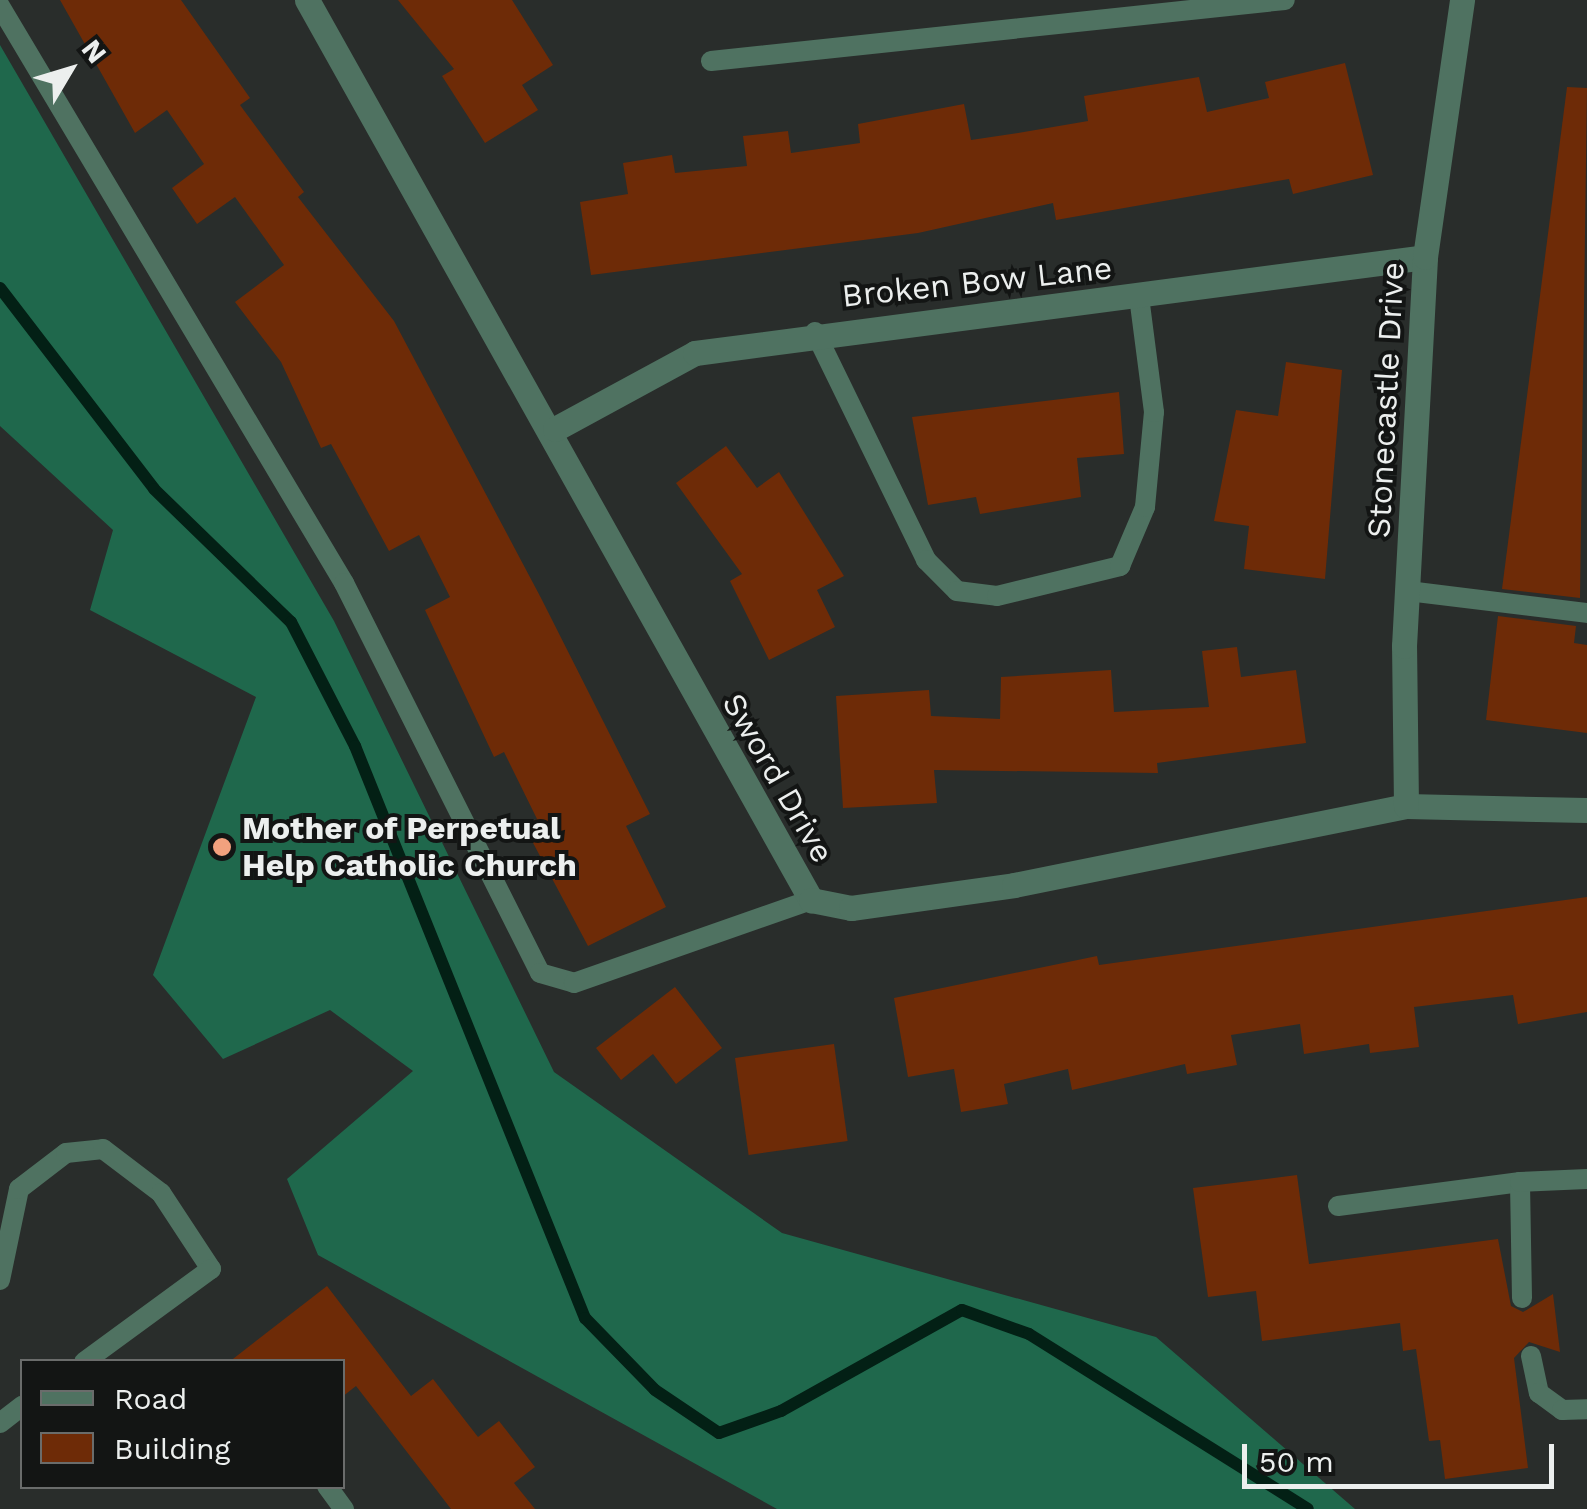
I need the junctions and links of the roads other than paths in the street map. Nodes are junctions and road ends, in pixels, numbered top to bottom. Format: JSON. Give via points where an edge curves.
{"nodes":[{"id":1,"x":308,"y":0,"type":"edge"},
{"id":2,"x":1285,"y":0,"type":"edge"},
{"id":3,"x":1462,"y":0,"type":"edge"},
{"id":4,"x":0,"y":6,"type":"edge"},
{"id":5,"x":711,"y":61,"type":"dead end"},
{"id":6,"x":1425,"y":258,"type":"junction"},
{"id":7,"x":1140,"y":297,"type":"junction"},
{"id":8,"x":815,"y":332,"type":"junction"},
{"id":9,"x":555,"y":429,"type":"junction"},
{"id":10,"x":1408,"y":591,"type":"junction"},
{"id":11,"x":1587,"y":613,"type":"edge"},
{"id":12,"x":1406,"y":806,"type":"junction"},
{"id":13,"x":1587,"y":810,"type":"edge"},
{"id":14,"x":811,"y":900,"type":"junction"},
{"id":15,"x":1587,"y":1178,"type":"edge"},
{"id":16,"x":1520,"y":1182,"type":"junction"},
{"id":17,"x":1338,"y":1206,"type":"dead end"},
{"id":18,"x":0,"y":1280,"type":"edge"},
{"id":19,"x":1522,"y":1298,"type":"dead end"},
{"id":20,"x":1531,"y":1356,"type":"dead end"},
{"id":21,"x":88,"y":1359,"type":"edge"},
{"id":22,"x":20,"y":1408,"type":"edge"},
{"id":23,"x":1587,"y":1410,"type":"edge"},
{"id":24,"x":0,"y":1423,"type":"edge"}],
"edges":[{"from":1,"to":9,"type":"street","name":"Sword Drive"},
{"from":2,"to":5,"type":"lane"},
{"from":3,"to":6,"type":"street","name":"Stonecastle Drive"},
{"from":4,"to":14,"type":"lane","via":[[344,583],[540,973],[574,983]]},
{"from":6,"to":7,"type":"street","name":"Broken Bow Lane"},
{"from":6,"to":10,"type":"street","name":"Stonecastle Drive"},
{"from":7,"to":8,"type":"street","name":"Broken Bow Lane"},
{"from":7,"to":8,"type":"lane","via":[[1154,412],[1144,507],[1120,566],[997,596],[957,590],[926,560]]},
{"from":8,"to":9,"type":"street","name":"Broken Bow Lane","via":[[695,353]]},
{"from":9,"to":14,"type":"street","name":"Sword Drive","via":[[721,749]]},
{"from":10,"to":11,"type":"lane"},
{"from":10,"to":12,"type":"street","name":"Stonecastle Drive"},
{"from":12,"to":13,"type":"street","name":"Sword Drive"},
{"from":12,"to":14,"type":"street","name":"Sword Drive","via":[[1014,885],[851,908]]},
{"from":15,"to":16,"type":"lane"},
{"from":16,"to":17,"type":"lane"},
{"from":16,"to":19,"type":"lane"},
{"from":18,"to":21,"type":"lane","via":[[19,1189],[66,1153],[103,1149],[161,1194],[211,1269]]},
{"from":20,"to":23,"type":"lane","via":[[1539,1393],[1562,1410]]},
{"from":22,"to":24,"type":"lane"}]}
